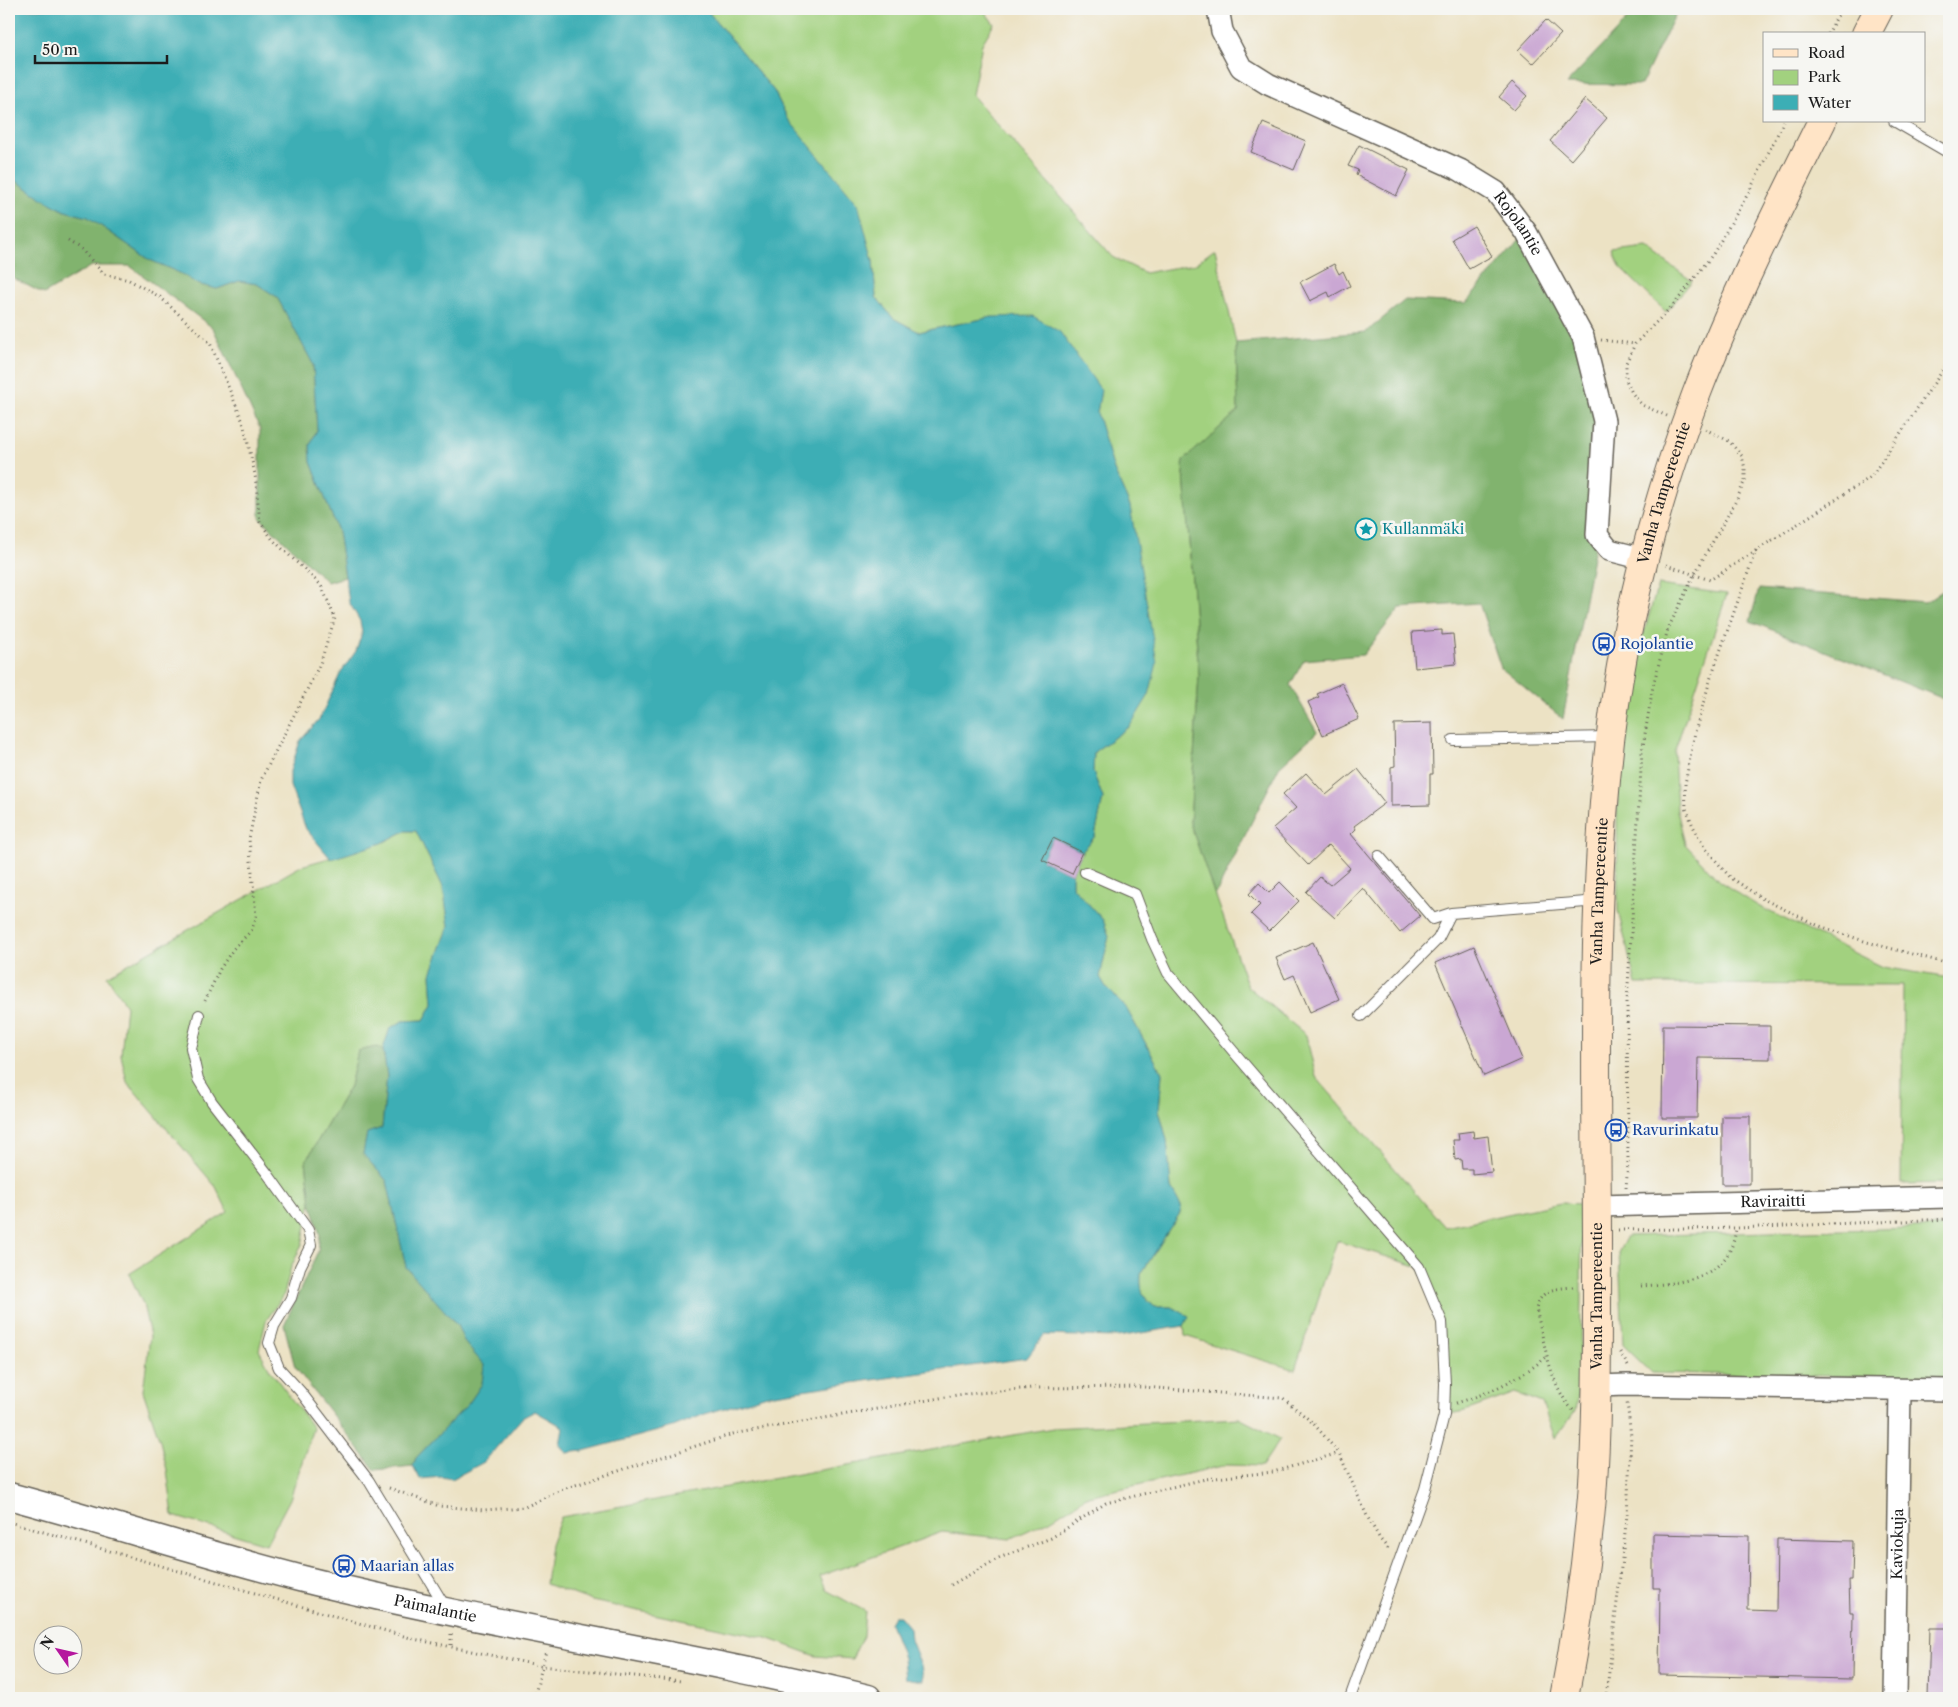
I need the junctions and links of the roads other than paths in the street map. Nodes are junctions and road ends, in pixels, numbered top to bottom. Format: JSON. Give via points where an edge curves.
{"nodes":[{"id":1,"x":1218,"y":9,"type":"edge"},
{"id":2,"x":1879,"y":9,"type":"edge"},
{"id":3,"x":1867,"y":32,"type":"edge"},
{"id":4,"x":1822,"y":122,"type":"edge"},
{"id":5,"x":1896,"y":122,"type":"edge"},
{"id":6,"x":1949,"y":153,"type":"edge"},
{"id":7,"x":1644,"y":559,"type":"junction"},
{"id":8,"x":1611,"y":737,"type":"junction"},
{"id":9,"x":1453,"y":740,"type":"dead end"},
{"id":10,"x":1379,"y":856,"type":"dead end"},
{"id":11,"x":1085,"y":872,"type":"dead end"},
{"id":12,"x":1599,"y":901,"type":"junction"},
{"id":13,"x":1451,"y":913,"type":"junction"},
{"id":14,"x":198,"y":1014,"type":"road end"},
{"id":15,"x":1361,"y":1016,"type":"dead end"},
{"id":16,"x":1949,"y":1197,"type":"edge"},
{"id":17,"x":1598,"y":1206,"type":"junction"},
{"id":18,"x":1597,"y":1386,"type":"junction"},
{"id":19,"x":1900,"y":1390,"type":"junction"},
{"id":20,"x":1949,"y":1390,"type":"edge"},
{"id":21,"x":9,"y":1496,"type":"edge"},
{"id":22,"x":449,"y":1622,"type":"junction"},
{"id":23,"x":868,"y":1698,"type":"edge"},
{"id":24,"x":1350,"y":1698,"type":"edge"},
{"id":25,"x":1564,"y":1698,"type":"edge"},
{"id":26,"x":1895,"y":1698,"type":"edge"}],
"edges":[{"from":1,"to":7,"type":"street","name":"Rojolantie","via":[[1222,30],[1241,67],[1268,84],[1460,170],[1496,192],[1526,232],[1583,337],[1604,421],[1597,535],[1609,550]]},
{"from":2,"to":3,"type":"main road"},
{"from":4,"to":7,"type":"main road","name":"Vanha Tampereentie","via":[[1697,392]]},
{"from":5,"to":6,"type":"lane"},
{"from":7,"to":8,"type":"main road","name":"Vanha Tampereentie"},
{"from":8,"to":9,"type":"lane"},
{"from":8,"to":12,"type":"main road","name":"Vanha Tampereentie"},
{"from":10,"to":13,"type":"lane","via":[[1433,919]]},
{"from":11,"to":24,"type":"lane","via":[[1135,894],[1168,973],[1419,1267],[1442,1322],[1444,1415],[1425,1489]]},
{"from":12,"to":13,"type":"lane"},
{"from":12,"to":17,"type":"main road","name":"Vanha Tampereentie","via":[[1596,945]]},
{"from":13,"to":15,"type":"lane","via":[[1438,939]]},
{"from":14,"to":22,"type":"lane","via":[[191,1048],[198,1079],[308,1230],[311,1245],[269,1343],[279,1368],[369,1481]]},
{"from":16,"to":17,"type":"street","name":"Raviraitti"},
{"from":17,"to":18,"type":"main road","name":"Vanha Tampereentie"},
{"from":18,"to":19,"type":"street"},
{"from":18,"to":25,"type":"main road","name":"Vanha Tampereentie","via":[[1585,1565]]},
{"from":19,"to":20,"type":"street"},
{"from":19,"to":26,"type":"street","name":"Kaviokuja"},
{"from":21,"to":22,"type":"street","name":"Paimalantie"},
{"from":22,"to":23,"type":"street","name":"Paimalantie","via":[[550,1634],[678,1656]]}]}
